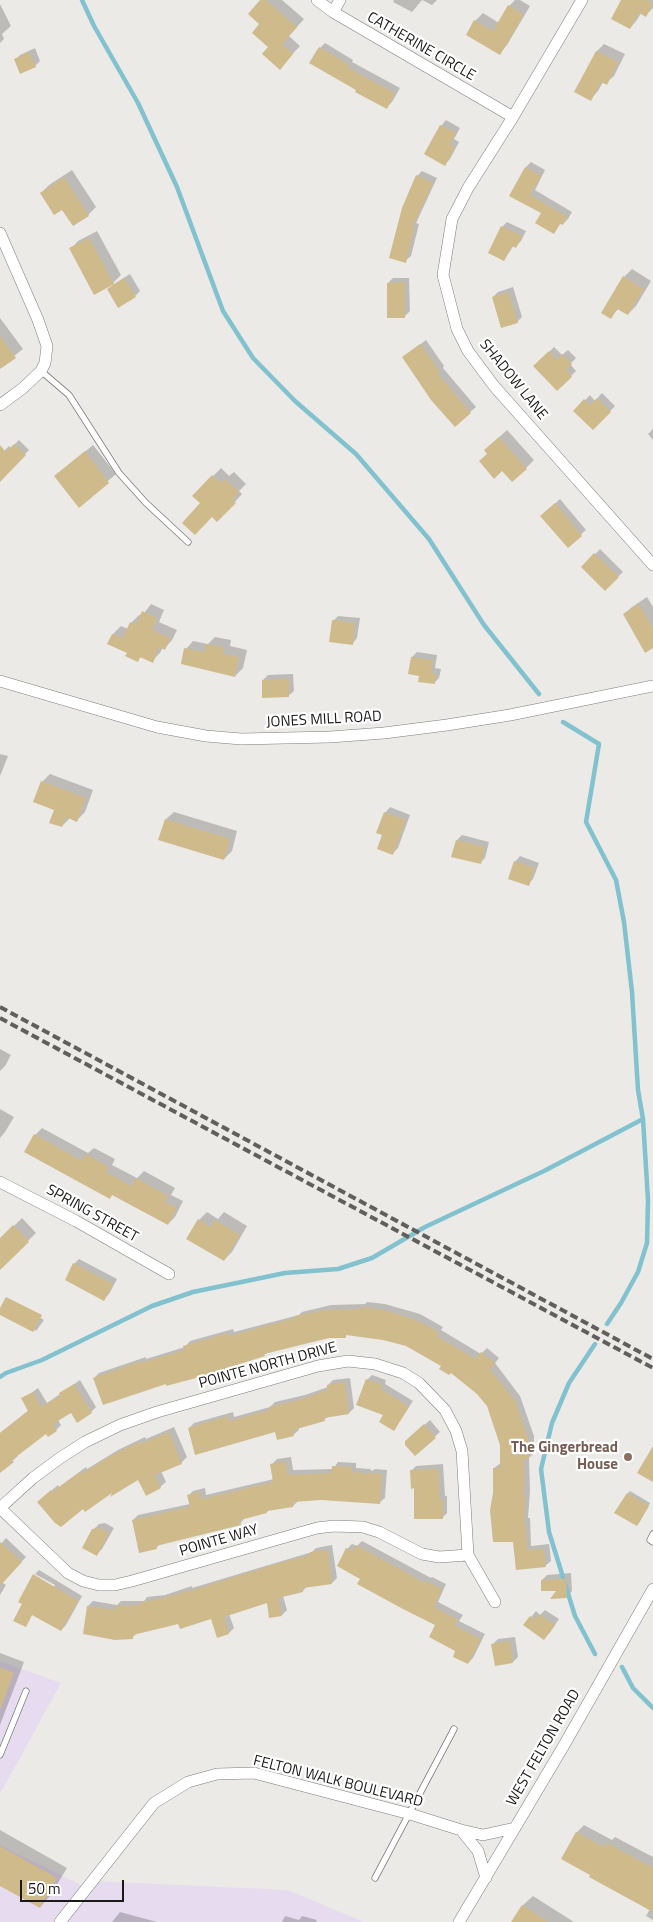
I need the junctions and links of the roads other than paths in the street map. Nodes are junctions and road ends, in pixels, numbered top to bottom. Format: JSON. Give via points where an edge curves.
{"nodes":[{"id":1,"x":317,"y":0,"type":"edge"},
{"id":2,"x":340,"y":0,"type":"edge"},
{"id":3,"x":582,"y":0,"type":"edge"},
{"id":4,"x":332,"y":12,"type":"junction"},
{"id":5,"x":513,"y":117,"type":"junction"},
{"id":6,"x":0,"y":233,"type":"edge"},
{"id":7,"x":41,"y":371,"type":"junction"},
{"id":8,"x":0,"y":405,"type":"edge"},
{"id":9,"x":188,"y":542,"type":"dead end"},
{"id":10,"x":653,"y":565,"type":"edge"},
{"id":11,"x":0,"y":681,"type":"edge"},
{"id":12,"x":653,"y":686,"type":"edge"},
{"id":13,"x":0,"y":1182,"type":"edge"},
{"id":14,"x":169,"y":1274,"type":"dead end"},
{"id":15,"x":0,"y":1508,"type":"edge"},
{"id":16,"x":653,"y":1534,"type":"edge"},
{"id":17,"x":653,"y":1542,"type":"edge"},
{"id":18,"x":468,"y":1555,"type":"junction"},
{"id":19,"x":653,"y":1588,"type":"edge"},
{"id":20,"x":495,"y":1602,"type":"dead end"},
{"id":21,"x":26,"y":1691,"type":"dead end"},
{"id":22,"x":454,"y":1729,"type":"dead end"},
{"id":23,"x":0,"y":1755,"type":"edge"},
{"id":24,"x":410,"y":1814,"type":"junction"},
{"id":25,"x":516,"y":1828,"type":"junction"},
{"id":26,"x":461,"y":1830,"type":"junction"},
{"id":27,"x":375,"y":1878,"type":"dead end"},
{"id":28,"x":486,"y":1878,"type":"junction"},
{"id":29,"x":60,"y":1922,"type":"edge"},
{"id":30,"x":459,"y":1922,"type":"edge"}],
"edges":[{"from":1,"to":4,"type":"street","name":"CATHERINE CIRCLE"},
{"from":2,"to":4,"type":"street"},
{"from":3,"to":5,"type":"street","name":"SHADOW LANE"},
{"from":4,"to":5,"type":"street","name":"CATHERINE CIRCLE"},
{"from":5,"to":10,"type":"street","name":"SHADOW LANE","via":[[468,188],[452,220],[444,275],[457,329],[468,351],[494,386]]},
{"from":6,"to":7,"type":"street","via":[[47,346]]},
{"from":7,"to":8,"type":"street"},
{"from":7,"to":9,"type":"lane","via":[[69,395],[119,473]]},
{"from":11,"to":12,"type":"street","name":"JONES MILL ROAD","via":[[158,727],[206,736],[249,739],[339,736],[447,725]]},
{"from":13,"to":14,"type":"street","name":"SPRING STREET"},
{"from":15,"to":18,"type":"street","name":"POINTE WAY","via":[[68,1573],[99,1585],[132,1582],[317,1528],[334,1526],[363,1527],[422,1554],[439,1557]]},
{"from":15,"to":18,"type":"street","name":"POINTE NORTH DRIVE","via":[[60,1458],[120,1425],[318,1366],[348,1361],[375,1364],[403,1373],[419,1383],[445,1410],[462,1451]]},
{"from":16,"to":17,"type":"lane","via":[[650,1540]]},
{"from":18,"to":20,"type":"street","name":"POINTE NORTH DRIVE"},
{"from":19,"to":25,"type":"street","name":"WEST FELTON ROAD"},
{"from":21,"to":23,"type":"lane"},
{"from":22,"to":24,"type":"lane"},
{"from":24,"to":26,"type":"street","name":"FELTON WALK BOULEVARD"},
{"from":24,"to":27,"type":"lane"},
{"from":24,"to":29,"type":"street","name":"FELTON WALK BOULEVARD","via":[[254,1773],[217,1774],[188,1782],[154,1803]]},
{"from":25,"to":26,"type":"street","name":"FELTON WALK BOULEVARD","via":[[483,1835]]},
{"from":25,"to":28,"type":"street","name":"WEST FELTON ROAD"},
{"from":26,"to":28,"type":"street","via":[[478,1851]]},
{"from":28,"to":30,"type":"street","name":"WEST FELTON ROAD"}]}
